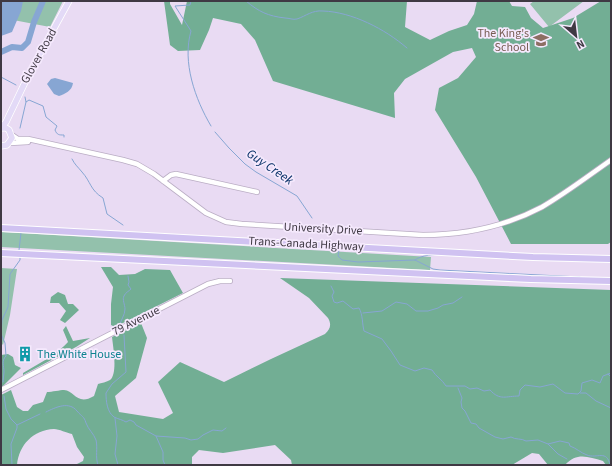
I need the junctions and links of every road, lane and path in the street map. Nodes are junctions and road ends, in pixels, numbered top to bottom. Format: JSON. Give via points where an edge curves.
{"nodes":[{"id":1,"x":69,"y":1,"type":"edge"},
{"id":2,"x":11,"y":112,"type":"junction"},
{"id":3,"x":1,"y":128,"type":"edge"},
{"id":4,"x":11,"y":133,"type":"junction"},
{"id":5,"x":36,"y":141,"type":"junction"},
{"id":6,"x":5,"y":145,"type":"edge"},
{"id":7,"x":1,"y":151,"type":"edge"},
{"id":8,"x":611,"y":160,"type":"edge"},
{"id":9,"x":163,"y":180,"type":"junction"},
{"id":10,"x":257,"y":192,"type":"dead end"},
{"id":11,"x":1,"y":228,"type":"edge"},
{"id":12,"x":1,"y":253,"type":"edge"},
{"id":13,"x":611,"y":259,"type":"edge"},
{"id":14,"x":230,"y":281,"type":"dead end"},
{"id":15,"x":611,"y":281,"type":"edge"},
{"id":16,"x":1,"y":390,"type":"edge"}],
"edges":[{"from":1,"to":2,"type":"main road","name":"Glover Road"},
{"from":2,"to":3,"type":"main road","name":"Glover Road"},
{"from":2,"to":4,"type":"main road","name":"Glover Road"},
{"from":3,"to":4,"type":"main road","via":[[6,128]]},
{"from":4,"to":5,"type":"street","name":"University Drive","via":[[16,138]]},
{"from":4,"to":6,"type":"main road","name":"Glover Road"},
{"from":5,"to":6,"type":"street","name":"University Drive"},
{"from":5,"to":9,"type":"street","name":"University Drive","via":[[124,160]]},
{"from":6,"to":7,"type":"main road"},
{"from":8,"to":9,"type":"street","name":"University Drive","via":[[556,198],[520,217],[483,229],[439,234],[226,222],[206,214]]},
{"from":9,"to":10,"type":"street","via":[[176,174]]},
{"from":11,"to":13,"type":"highway","name":"Trans-Canada Highway"},
{"from":12,"to":15,"type":"highway","name":"Trans-Canada Highway"},
{"from":14,"to":16,"type":"street","name":"79 Avenue","via":[[208,284]]}]}
